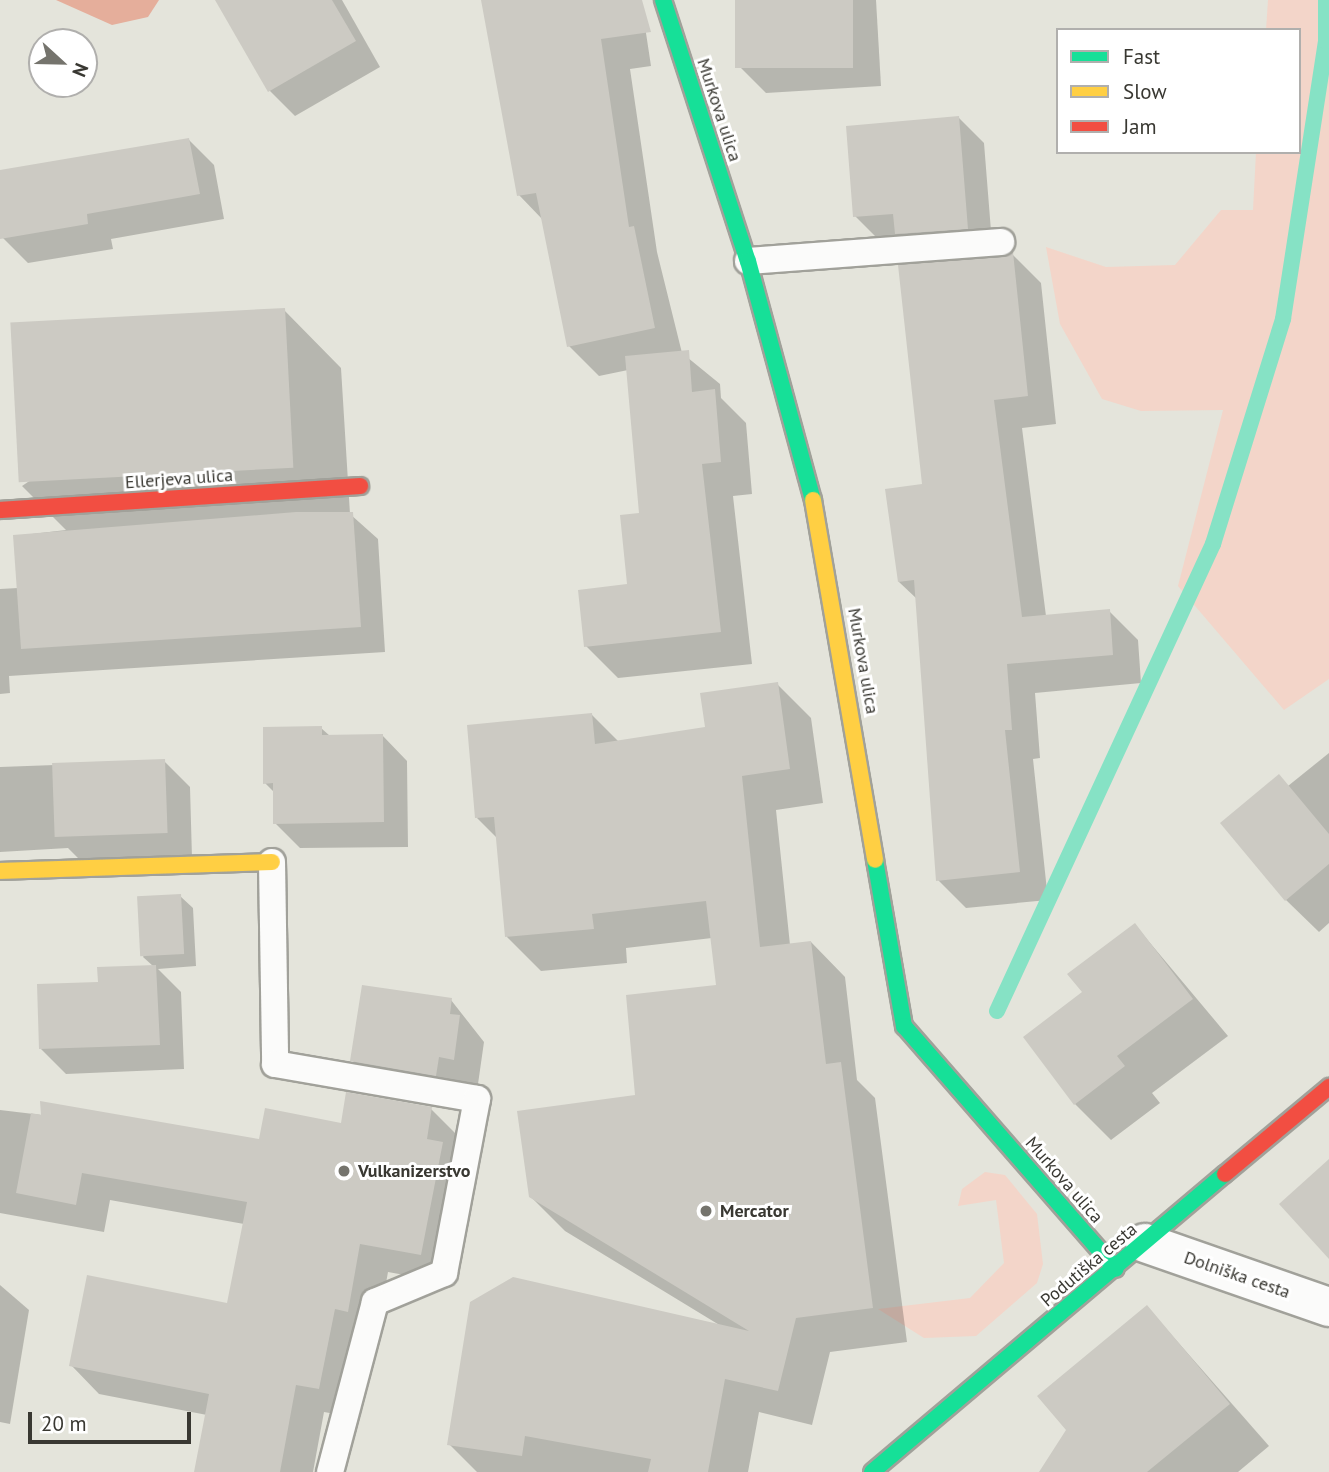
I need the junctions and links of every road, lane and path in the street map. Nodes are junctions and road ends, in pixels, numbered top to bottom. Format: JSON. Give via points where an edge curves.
{"nodes":[{"id":1,"x":663,"y":0,"type":"edge"},
{"id":2,"x":1001,"y":242,"type":"dead end"},
{"id":3,"x":748,"y":261,"type":"junction"},
{"id":4,"x":360,"y":486,"type":"dead end"},
{"id":5,"x":0,"y":510,"type":"edge"},
{"id":6,"x":272,"y":862,"type":"joint"},
{"id":7,"x":0,"y":871,"type":"edge"},
{"id":8,"x":1329,"y":1087,"type":"edge"},
{"id":9,"x":1145,"y":1243,"type":"junction"},
{"id":10,"x":1116,"y":1269,"type":"junction"},
{"id":11,"x":1329,"y":1307,"type":"edge"},
{"id":12,"x":330,"y":1472,"type":"edge"},
{"id":13,"x":872,"y":1472,"type":"edge"}],
"edges":[{"from":1,"to":3,"type":"street","name":"Murkova ulica"},
{"from":2,"to":3,"type":"lane"},
{"from":3,"to":10,"type":"street","name":"Murkova ulica","via":[[809,474],[904,1026]]},
{"from":4,"to":5,"type":"street","name":"Ellerjeva ulica"},
{"from":6,"to":7,"type":"street"},
{"from":6,"to":12,"type":"lane","via":[[275,1064],[477,1099],[444,1273],[375,1303]]},
{"from":8,"to":9,"type":"street","name":"Podutiška cesta"},
{"from":9,"to":10,"type":"street","name":"Podutiška cesta"},
{"from":9,"to":11,"type":"street","name":"Dolniška cesta"},
{"from":10,"to":13,"type":"street","name":"Podutiška cesta"}]}
